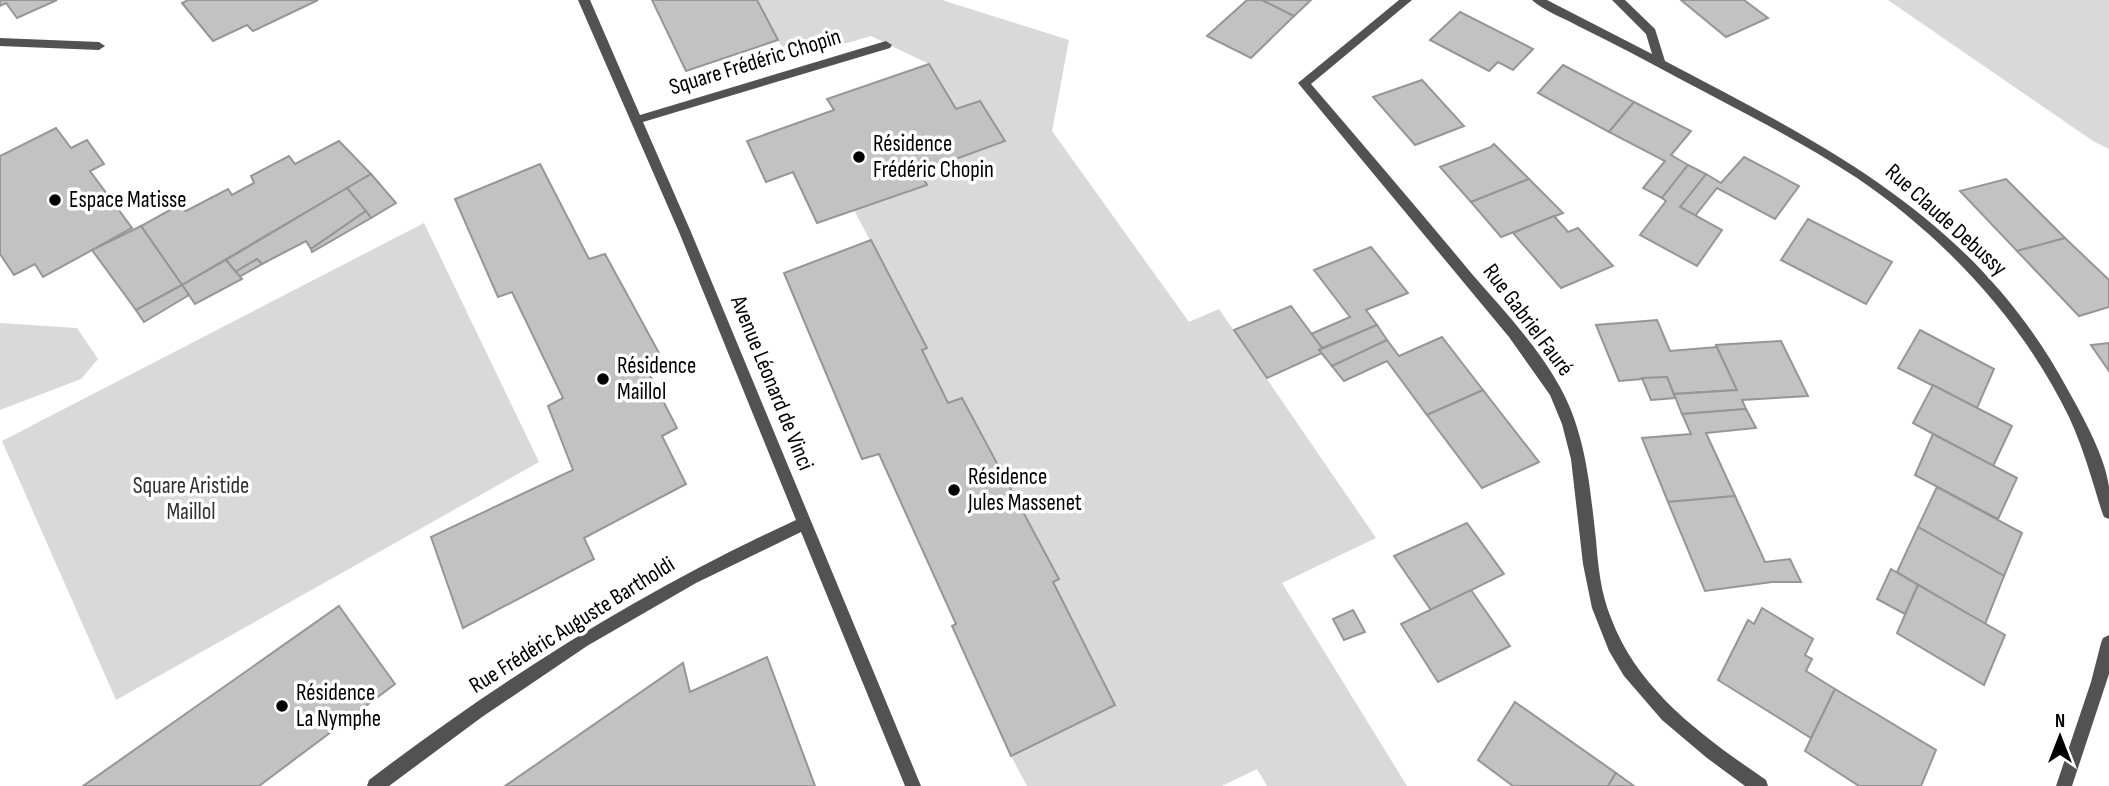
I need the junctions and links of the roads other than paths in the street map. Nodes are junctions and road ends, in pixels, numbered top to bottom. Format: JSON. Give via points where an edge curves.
{"nodes":[{"id":1,"x":584,"y":0,"type":"edge"},
{"id":2,"x":1406,"y":0,"type":"edge"},
{"id":3,"x":1538,"y":0,"type":"edge"},
{"id":4,"x":1618,"y":0,"type":"edge"},
{"id":5,"x":0,"y":42,"type":"edge"},
{"id":6,"x":886,"y":45,"type":"dead end"},
{"id":7,"x":99,"y":46,"type":"dead end"},
{"id":8,"x":1660,"y":62,"type":"junction"},
{"id":9,"x":637,"y":120,"type":"junction"},
{"id":10,"x":2109,"y":512,"type":"edge"},
{"id":11,"x":804,"y":523,"type":"junction"},
{"id":12,"x":2109,"y":643,"type":"edge"},
{"id":13,"x":375,"y":786,"type":"edge"},
{"id":14,"x":913,"y":786,"type":"edge"},
{"id":15,"x":1760,"y":786,"type":"edge"},
{"id":16,"x":2064,"y":786,"type":"edge"}],
"edges":[{"from":1,"to":9,"type":"street","name":"Avenue Léonard de Vinci"},
{"from":2,"to":15,"type":"street","name":"Rue Gabriel Fauré","via":[[1304,83],[1512,330],[1556,392],[1581,471],[1594,586],[1615,645],[1655,701],[1683,730]]},
{"from":3,"to":8,"type":"street","name":"Rue Claude Debussy"},
{"from":4,"to":8,"type":"street","via":[[1651,32]]},
{"from":5,"to":7,"type":"street"},
{"from":6,"to":9,"type":"street","name":"Square Frédéric Chopin"},
{"from":8,"to":10,"type":"street","name":"Rue Claude Debussy","via":[[1833,156],[1907,209],[1987,285],[2060,386],[2090,448]]},
{"from":9,"to":11,"type":"street","name":"Avenue Léonard de Vinci"},
{"from":11,"to":13,"type":"street","name":"Rue Frédéric Auguste Bartholdi","via":[[699,573],[555,659]]},
{"from":11,"to":14,"type":"street","name":"Avenue Léonard de Vinci"},
{"from":12,"to":16,"type":"street"}]}
